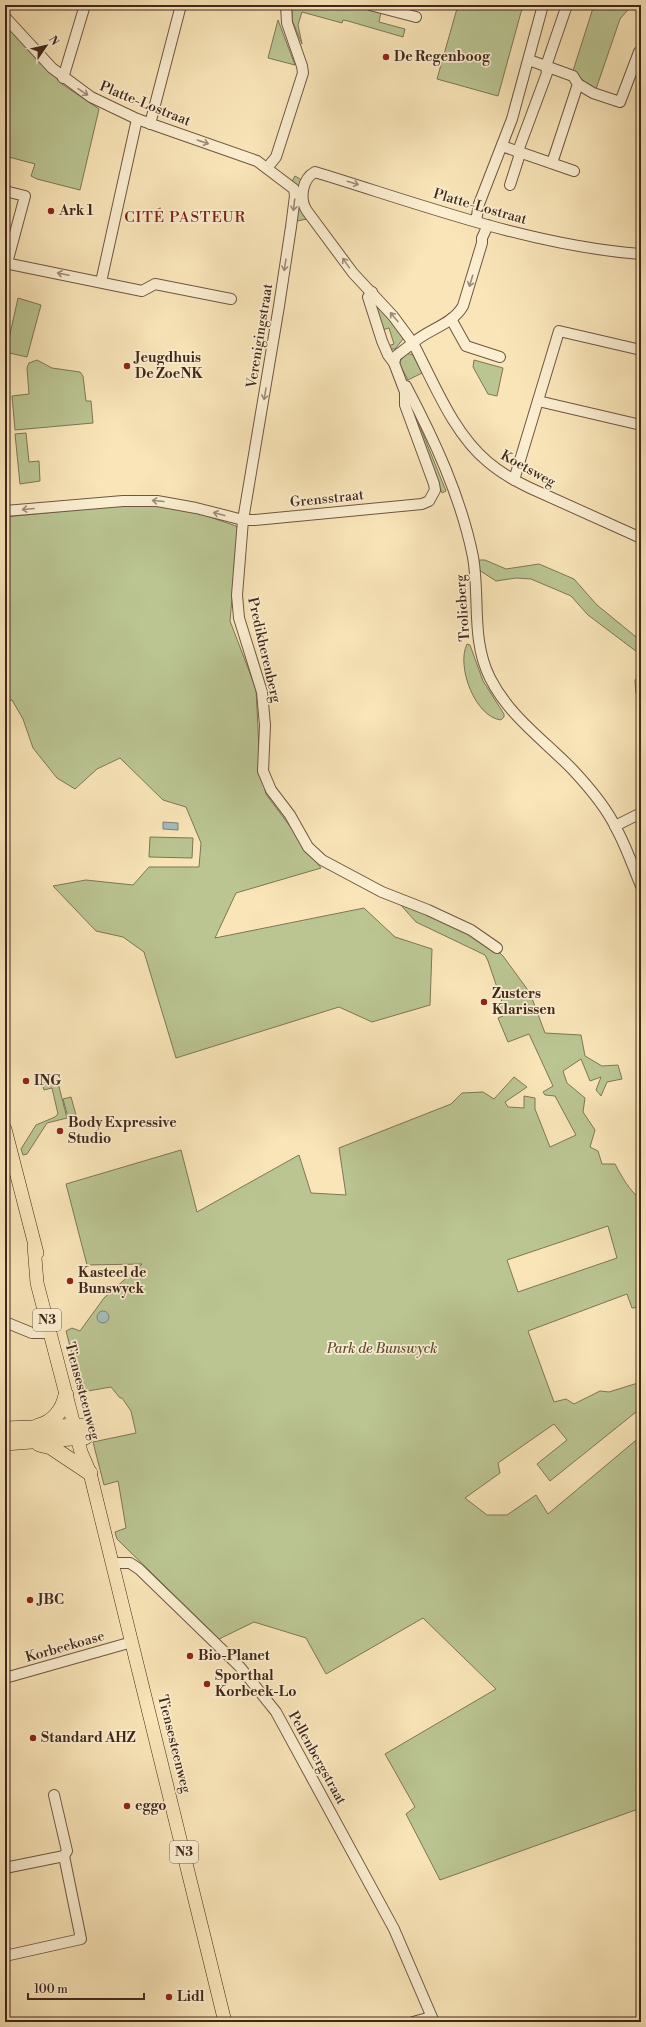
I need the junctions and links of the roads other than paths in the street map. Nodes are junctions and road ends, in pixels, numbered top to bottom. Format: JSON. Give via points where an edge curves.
{"nodes":[{"id":1,"x":85,"y":5,"type":"edge"},
{"id":2,"x":181,"y":5,"type":"edge"},
{"id":3,"x":286,"y":5,"type":"edge"},
{"id":4,"x":370,"y":5,"type":"edge"},
{"id":5,"x":543,"y":5,"type":"edge"},
{"id":6,"x":567,"y":5,"type":"edge"},
{"id":7,"x":5,"y":17,"type":"edge"},
{"id":8,"x":416,"y":17,"type":"dead end"},
{"id":9,"x":639,"y":52,"type":"dead end"},
{"id":10,"x":529,"y":60,"type":"junction"},
{"id":11,"x":546,"y":66,"type":"junction"},
{"id":12,"x":63,"y":78,"type":"junction"},
{"id":13,"x":578,"y":84,"type":"junction"},
{"id":14,"x":137,"y":119,"type":"junction"},
{"id":15,"x":150,"y":124,"type":"junction"},
{"id":16,"x":502,"y":146,"type":"junction"},
{"id":17,"x":518,"y":151,"type":"junction"},
{"id":18,"x":552,"y":163,"type":"junction"},
{"id":19,"x":270,"y":165,"type":"junction"},
{"id":20,"x":574,"y":171,"type":"dead end"},
{"id":21,"x":315,"y":172,"type":"joint"},
{"id":22,"x":510,"y":185,"type":"dead end"},
{"id":23,"x":5,"y":191,"type":"edge"},
{"id":24,"x":312,"y":218,"type":"junction"},
{"id":25,"x":476,"y":221,"type":"junction"},
{"id":26,"x":488,"y":225,"type":"junction"},
{"id":27,"x":291,"y":227,"type":"junction"},
{"id":28,"x":641,"y":254,"type":"edge"},
{"id":29,"x":6,"y":263,"type":"edge"},
{"id":30,"x":101,"y":282,"type":"junction"},
{"id":31,"x":372,"y":292,"type":"junction"},
{"id":32,"x":231,"y":299,"type":"dead end"},
{"id":33,"x":451,"y":319,"type":"junction"},
{"id":34,"x":413,"y":343,"type":"junction"},
{"id":35,"x":641,"y":350,"type":"edge"},
{"id":36,"x":500,"y":357,"type":"dead end"},
{"id":37,"x":394,"y":363,"type":"junction"},
{"id":38,"x":538,"y":401,"type":"junction"},
{"id":39,"x":641,"y":425,"type":"edge"},
{"id":40,"x":514,"y":480,"type":"junction"},
{"id":41,"x":5,"y":511,"type":"edge"},
{"id":42,"x":243,"y":520,"type":"junction"},
{"id":43,"x":641,"y":538,"type":"edge"},
{"id":44,"x":641,"y":813,"type":"edge"},
{"id":45,"x":615,"y":826,"type":"junction"},
{"id":46,"x":641,"y":886,"type":"edge"},
{"id":47,"x":496,"y":948,"type":"dead end"},
{"id":48,"x":5,"y":1129,"type":"edge"},
{"id":49,"x":34,"y":1244,"type":"junction"},
{"id":50,"x":5,"y":1322,"type":"edge"},
{"id":51,"x":50,"y":1333,"type":"junction"},
{"id":52,"x":66,"y":1395,"type":"junction"},
{"id":53,"x":5,"y":1429,"type":"edge"},
{"id":54,"x":80,"y":1432,"type":"junction"},
{"id":55,"x":27,"y":1435,"type":"junction"},
{"id":56,"x":5,"y":1443,"type":"edge"},
{"id":57,"x":90,"y":1473,"type":"junction"},
{"id":58,"x":112,"y":1563,"type":"junction"},
{"id":59,"x":132,"y":1642,"type":"junction"},
{"id":60,"x":5,"y":1678,"type":"edge"},
{"id":61,"x":54,"y":1795,"type":"dead end"},
{"id":62,"x":64,"y":1856,"type":"junction"},
{"id":63,"x":5,"y":1868,"type":"edge"},
{"id":64,"x":5,"y":1956,"type":"edge"},
{"id":65,"x":432,"y":2019,"type":"edge"},
{"id":66,"x":225,"y":2022,"type":"edge"},
{"id":67,"x":413,"y":2022,"type":"edge"}],
"edges":[{"from":1,"to":12,"type":"street"},
{"from":2,"to":15,"type":"street"},
{"from":3,"to":19,"type":"street","via":[[287,23],[303,73]]},
{"from":4,"to":8,"type":"street"},
{"from":5,"to":10,"type":"street"},
{"from":6,"to":11,"type":"street"},
{"from":7,"to":12,"type":"street","name":"Platte-Lostraat"},
{"from":9,"to":13,"type":"street","via":[[620,102],[593,94]]},
{"from":10,"to":11,"type":"street"},
{"from":10,"to":16,"type":"street"},
{"from":11,"to":13,"type":"street","via":[[573,76]]},
{"from":11,"to":17,"type":"street","via":[[547,73]]},
{"from":12,"to":14,"type":"street","name":"Platte-Lostraat","one_way":true,"via":[[91,97]]},
{"from":13,"to":18,"type":"street"},
{"from":14,"to":15,"type":"street","name":"Platte-Lostraat"},
{"from":14,"to":30,"type":"street"},
{"from":15,"to":19,"type":"street","name":"Platte-Lostraat","one_way":true},
{"from":16,"to":17,"type":"street"},
{"from":16,"to":25,"type":"street","via":[[479,204]]},
{"from":17,"to":18,"type":"street"},
{"from":17,"to":22,"type":"street","via":[[519,157]]},
{"from":18,"to":20,"type":"street"},
{"from":19,"to":27,"type":"street","name":"Verenigingstraat","one_way":true,"via":[[294,190]]},
{"from":21,"to":24,"type":"street","name":"Koetsweg","via":[[308,176],[305,182],[303,202]]},
{"from":21,"to":25,"type":"street","name":"Platte-Lostraat","one_way":true},
{"from":23,"to":29,"type":"street","via":[[24,196]]},
{"from":24,"to":27,"type":"street","via":[[297,221]]},
{"from":31,"to":24,"type":"street","name":"Koetsweg","one_way":true,"via":[[353,273]]},
{"from":25,"to":26,"type":"street","name":"Platte-Lostraat"},
{"from":26,"to":28,"type":"street","name":"Platte-Lostraat","via":[[558,242]]},
{"from":26,"to":33,"type":"street","one_way":true,"via":[[463,306]]},
{"from":27,"to":42,"type":"street","name":"Verenigingstraat","one_way":true},
{"from":30,"to":29,"type":"street","one_way":true},
{"from":30,"to":32,"type":"street","via":[[142,291],[155,284]]},
{"from":34,"to":31,"type":"street","name":"Koetsweg","one_way":true},
{"from":31,"to":37,"type":"street","name":"Grensstraat","via":[[368,297],[382,341]]},
{"from":33,"to":34,"type":"street"},
{"from":33,"to":36,"type":"street","via":[[466,346]]},
{"from":34,"to":37,"type":"street","via":[[396,356]]},
{"from":34,"to":40,"type":"street","name":"Koetsweg","via":[[466,438],[487,462]]},
{"from":35,"to":38,"type":"street","via":[[558,331]]},
{"from":37,"to":42,"type":"street","name":"Grensstraat","via":[[405,392],[405,405],[434,484],[435,490],[429,501],[393,507]]},
{"from":37,"to":45,"type":"street","name":"Trolieberg","via":[[435,444],[469,538],[473,560],[477,632],[490,678],[504,702],[573,771]]},
{"from":38,"to":39,"type":"street"},
{"from":38,"to":40,"type":"street"},
{"from":40,"to":43,"type":"street","name":"Koetsweg"},
{"from":42,"to":41,"type":"street","name":"Grensstraat","one_way":true,"via":[[157,501],[123,501]]},
{"from":42,"to":47,"type":"street","name":"Predikherenberg","via":[[237,595],[240,618],[262,692],[263,771],[271,790],[290,815],[308,847],[322,860],[382,892],[471,930]]},
{"from":44,"to":45,"type":"street"},
{"from":45,"to":46,"type":"street","name":"Trolieberg"},
{"from":48,"to":49,"type":"main road","name":"Tiensesteenweg","number":"N3"},
{"from":49,"to":51,"type":"main road","name":"Tiensesteenweg","number":"N3","via":[[37,1283]]},
{"from":49,"to":54,"type":"main road","name":"Tiensesteenweg","number":"N3"},
{"from":50,"to":51,"type":"street","via":[[32,1333]]},
{"from":51,"to":52,"type":"main road","name":"Tiensesteenweg","number":"N3"},
{"from":52,"to":54,"type":"main road","name":"Tiensesteenweg","number":"N3"},
{"from":52,"to":55,"type":"highway","via":[[62,1408],[52,1419]]},
{"from":53,"to":55,"type":"highway"},
{"from":54,"to":55,"type":"highway"},
{"from":54,"to":57,"type":"main road","name":"Tiensesteenweg","number":"N3"},
{"from":55,"to":56,"type":"highway"},
{"from":55,"to":57,"type":"highway","via":[[51,1447]]},
{"from":57,"to":58,"type":"main road","name":"Tiensesteenweg","number":"N3"},
{"from":58,"to":59,"type":"main road","name":"Tiensesteenweg","number":"N3"},
{"from":58,"to":65,"type":"street","name":"Pellenbergstraat","via":[[130,1563],[139,1569],[240,1667],[276,1712],[394,1929]]},
{"from":59,"to":60,"type":"street","name":"Korbeekoase"},
{"from":59,"to":66,"type":"main road","name":"Tiensesteenweg","number":"N3"},
{"from":61,"to":62,"type":"street","via":[[67,1852]]},
{"from":62,"to":63,"type":"street"},
{"from":62,"to":64,"type":"street","via":[[81,1939]]},
{"from":65,"to":67,"type":"street"}]}
